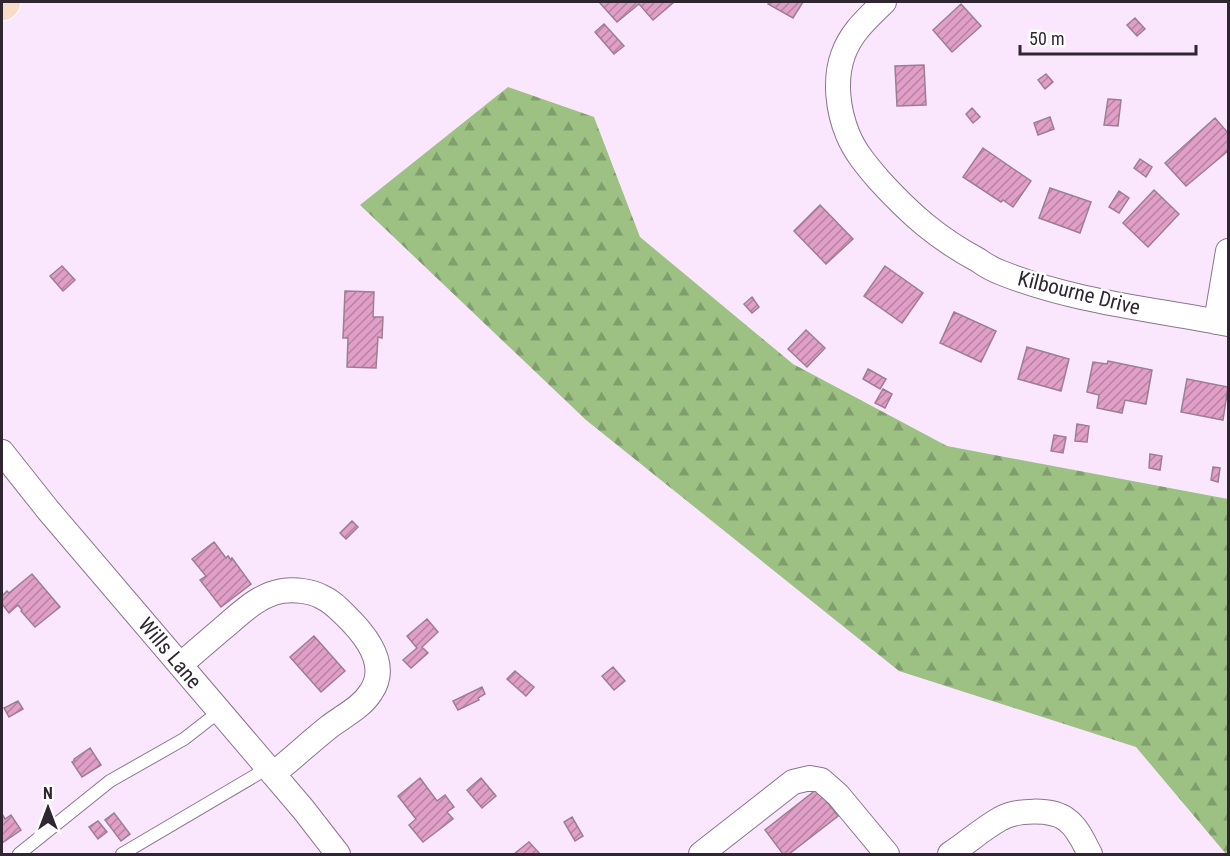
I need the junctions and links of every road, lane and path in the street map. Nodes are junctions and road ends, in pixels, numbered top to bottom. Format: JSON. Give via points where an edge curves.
{"nodes":[{"id":1,"x":884,"y":2,"type":"edge"},
{"id":2,"x":1228,"y":251,"type":"edge"},
{"id":3,"x":1222,"y":323,"type":"edge"},
{"id":4,"x":2,"y":452,"type":"edge"},
{"id":5,"x":180,"y":665,"type":"junction"},
{"id":6,"x":220,"y":711,"type":"junction"},
{"id":7,"x":271,"y":771,"type":"junction"},
{"id":8,"x":19,"y":855,"type":"edge"},
{"id":9,"x":122,"y":855,"type":"edge"},
{"id":10,"x":338,"y":855,"type":"edge"},
{"id":11,"x":701,"y":855,"type":"edge"},
{"id":12,"x":887,"y":855,"type":"edge"},
{"id":13,"x":950,"y":855,"type":"edge"},
{"id":14,"x":1090,"y":855,"type":"edge"}],
"edges":[{"from":1,"to":3,"type":"street","name":"Kilbourne Drive","via":[[852,35],[843,56],[839,76],[841,117],[858,155],[922,223],[957,249],[1000,272],[1054,291]]},
{"from":2,"to":3,"type":"street"},
{"from":4,"to":5,"type":"street","name":"Wills Lane"},
{"from":5,"to":6,"type":"street","name":"Wills Lane"},
{"from":5,"to":7,"type":"street","via":[[247,608],[283,590],[320,596],[351,621],[369,642],[378,668],[377,681],[360,704]]},
{"from":6,"to":7,"type":"street","name":"Wills Lane"},
{"from":6,"to":8,"type":"lane","via":[[184,739],[110,781]]},
{"from":7,"to":9,"type":"lane"},
{"from":7,"to":10,"type":"street","name":"Wills Lane"},
{"from":11,"to":12,"type":"street","via":[[793,782],[810,778],[821,780],[838,795]]},
{"from":13,"to":14,"type":"street","via":[[1001,818],[1045,812],[1067,819]]}]}
